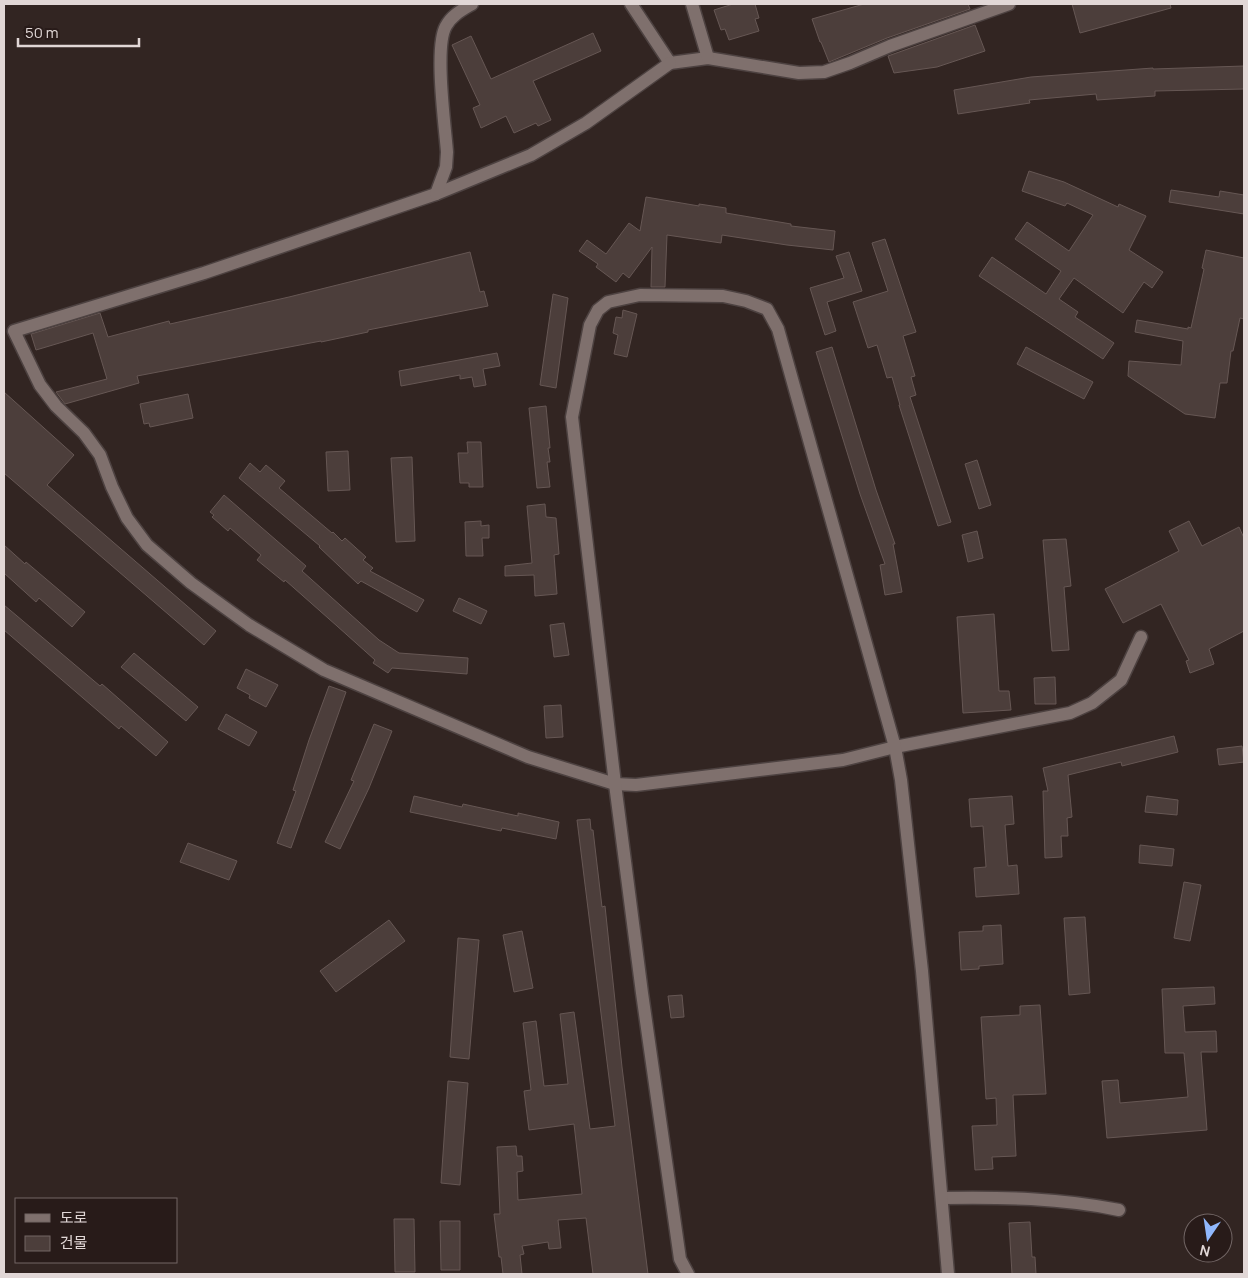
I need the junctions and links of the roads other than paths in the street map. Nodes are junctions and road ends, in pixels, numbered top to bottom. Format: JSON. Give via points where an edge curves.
{"nodes":[{"id":1,"x":472,"y":4,"type":"edge"},
{"id":2,"x":631,"y":4,"type":"edge"},
{"id":3,"x":692,"y":4,"type":"edge"},
{"id":4,"x":1009,"y":4,"type":"edge"},
{"id":5,"x":708,"y":58,"type":"junction"},
{"id":6,"x":670,"y":64,"type":"junction"},
{"id":7,"x":436,"y":194,"type":"junction"},
{"id":8,"x":1141,"y":637,"type":"dead end"},
{"id":9,"x":895,"y":747,"type":"junction"},
{"id":10,"x":615,"y":784,"type":"junction"},
{"id":11,"x":942,"y":1198,"type":"junction"},
{"id":12,"x":1119,"y":1210,"type":"dead end"},
{"id":13,"x":688,"y":1274,"type":"edge"},
{"id":14,"x":948,"y":1274,"type":"edge"}],
"edges":[{"from":1,"to":7,"type":"street","via":[[454,14],[445,26],[442,38],[447,152],[446,167]]},
{"from":2,"to":6,"type":"street"},
{"from":3,"to":5,"type":"street"},
{"from":4,"to":5,"type":"street","via":[[824,72],[799,73]]},
{"from":5,"to":6,"type":"street"},
{"from":6,"to":7,"type":"street","via":[[586,122],[531,154]]},
{"from":7,"to":10,"type":"street","via":[[204,274],[14,331],[40,385],[100,455],[127,518],[147,545],[191,583],[250,625],[324,670],[528,757]]},
{"from":8,"to":9,"type":"street","via":[[1121,680],[1092,703],[1070,713]]},
{"from":9,"to":10,"type":"street","via":[[843,760],[636,785]]},
{"from":9,"to":10,"type":"street","via":[[778,329],[766,309],[746,300],[724,296],[640,295],[608,302],[598,310],[590,325],[572,417]]},
{"from":9,"to":11,"type":"street","via":[[922,972]]},
{"from":10,"to":13,"type":"street","via":[[680,1259]]},
{"from":11,"to":12,"type":"street","via":[[1006,1197]]},
{"from":11,"to":14,"type":"street"}]}
